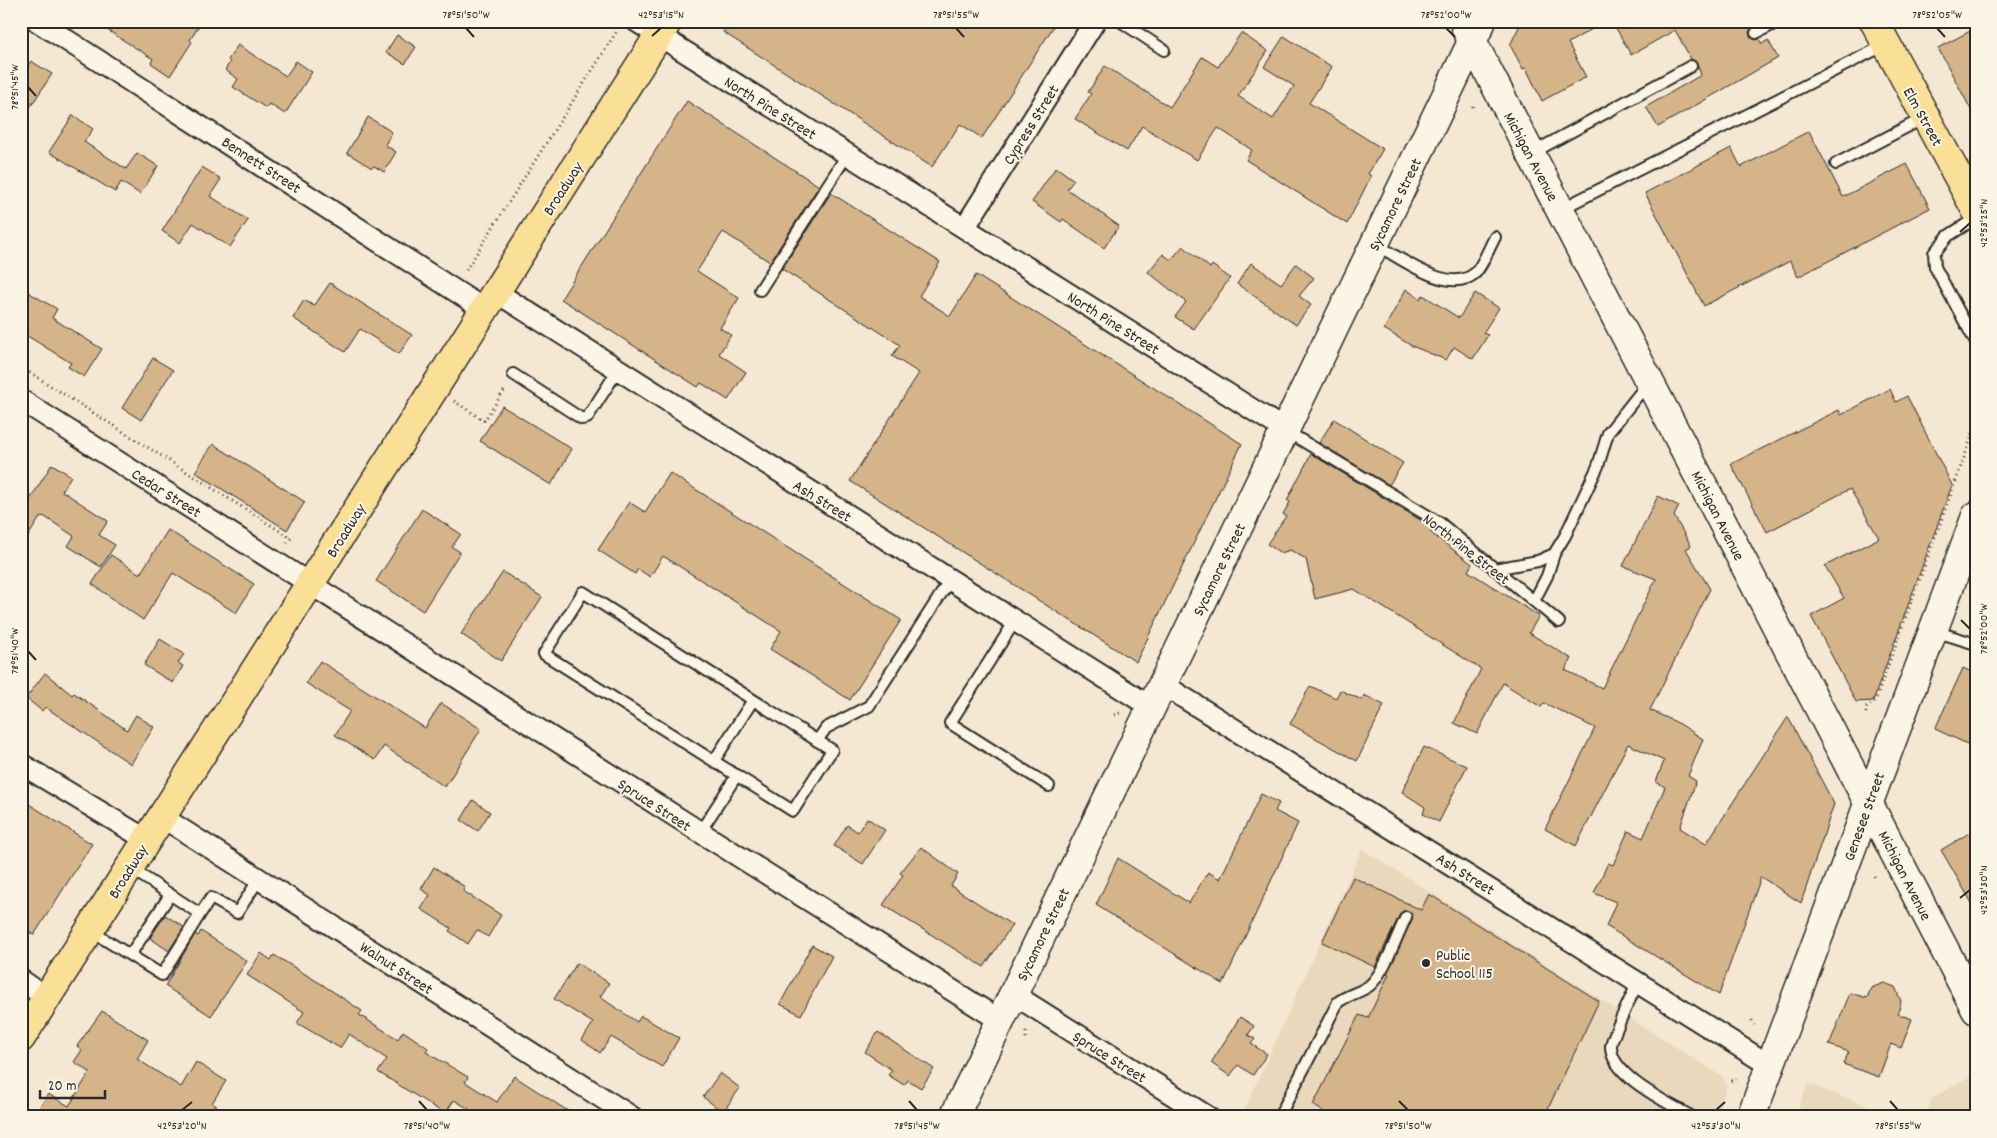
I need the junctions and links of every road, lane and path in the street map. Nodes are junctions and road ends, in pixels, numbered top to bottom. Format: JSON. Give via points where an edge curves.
{"nodes":[{"id":1,"x":37,"y":21,"type":"edge"},
{"id":2,"x":636,"y":21,"type":"edge"},
{"id":3,"x":1095,"y":21,"type":"edge"},
{"id":4,"x":1120,"y":21,"type":"edge"},
{"id":5,"x":1780,"y":21,"type":"edge"},
{"id":6,"x":1472,"y":28,"type":"edge"},
{"id":7,"x":663,"y":29,"type":"edge"},
{"id":8,"x":617,"y":31,"type":"dead end"},
{"id":9,"x":1756,"y":33,"type":"dead end"},
{"id":10,"x":1880,"y":33,"type":"edge"},
{"id":11,"x":1164,"y":50,"type":"dead end"},
{"id":12,"x":1691,"y":66,"type":"dead end"},
{"id":13,"x":1474,"y":106,"type":"dead end"},
{"id":14,"x":1474,"y":111,"type":"dead end"},
{"id":15,"x":1925,"y":117,"type":"junction"},
{"id":16,"x":1531,"y":154,"type":"junction"},
{"id":17,"x":847,"y":155,"type":"junction"},
{"id":18,"x":1836,"y":164,"type":"dead end"},
{"id":19,"x":1560,"y":210,"type":"junction"},
{"id":20,"x":1976,"y":210,"type":"edge"},
{"id":21,"x":1976,"y":218,"type":"edge"},
{"id":22,"x":965,"y":227,"type":"junction"},
{"id":23,"x":1495,"y":237,"type":"dead end"},
{"id":24,"x":1374,"y":244,"type":"junction"},
{"id":25,"x":466,"y":270,"type":"dead end"},
{"id":26,"x":760,"y":290,"type":"dead end"},
{"id":27,"x":490,"y":301,"type":"junction"},
{"id":28,"x":1976,"y":343,"type":"edge"},
{"id":29,"x":21,"y":367,"type":"edge"},
{"id":30,"x":618,"y":370,"type":"junction"},
{"id":31,"x":513,"y":374,"type":"dead end"},
{"id":32,"x":1650,"y":382,"type":"junction"},
{"id":33,"x":499,"y":399,"type":"dead end"},
{"id":34,"x":21,"y":400,"type":"edge"},
{"id":35,"x":461,"y":406,"type":"dead end"},
{"id":36,"x":1976,"y":425,"type":"edge"},
{"id":37,"x":1285,"y":430,"type":"junction"},
{"id":38,"x":1976,"y":516,"type":"edge"},
{"id":39,"x":290,"y":538,"type":"dead end"},
{"id":40,"x":1554,"y":554,"type":"junction"},
{"id":41,"x":1494,"y":569,"type":"junction"},
{"id":42,"x":950,"y":580,"type":"junction"},
{"id":43,"x":312,"y":584,"type":"junction"},
{"id":44,"x":1534,"y":601,"type":"junction"},
{"id":45,"x":1015,"y":621,"type":"junction"},
{"id":46,"x":1558,"y":622,"type":"dead end"},
{"id":47,"x":1932,"y":631,"type":"junction"},
{"id":48,"x":1976,"y":644,"type":"edge"},
{"id":49,"x":1157,"y":696,"type":"junction"},
{"id":50,"x":753,"y":700,"type":"junction"},
{"id":51,"x":1120,"y":713,"type":"dead end"},
{"id":52,"x":1866,"y":713,"type":"dead end"},
{"id":53,"x":1114,"y":715,"type":"dead end"},
{"id":54,"x":817,"y":741,"type":"junction"},
{"id":55,"x":714,"y":761,"type":"junction"},
{"id":56,"x":21,"y":764,"type":"edge"},
{"id":57,"x":737,"y":775,"type":"junction"},
{"id":58,"x":1049,"y":786,"type":"dead end"},
{"id":59,"x":1868,"y":802,"type":"junction"},
{"id":60,"x":162,"y":817,"type":"junction"},
{"id":61,"x":700,"y":832,"type":"junction"},
{"id":62,"x":147,"y":840,"type":"junction"},
{"id":63,"x":130,"y":868,"type":"junction"},
{"id":64,"x":259,"y":879,"type":"junction"},
{"id":65,"x":170,"y":895,"type":"junction"},
{"id":66,"x":200,"y":914,"type":"junction"},
{"id":67,"x":1406,"y":917,"type":"dead end"},
{"id":68,"x":90,"y":930,"type":"junction"},
{"id":69,"x":130,"y":955,"type":"junction"},
{"id":70,"x":21,"y":980,"type":"edge"},
{"id":71,"x":1638,"y":982,"type":"junction"},
{"id":72,"x":1013,"y":994,"type":"junction"},
{"id":73,"x":47,"y":998,"type":"junction"},
{"id":74,"x":1976,"y":1010,"type":"edge"},
{"id":75,"x":1752,"y":1020,"type":"dead end"},
{"id":76,"x":1000,"y":1021,"type":"junction"},
{"id":77,"x":1754,"y":1025,"type":"dead end"},
{"id":78,"x":1026,"y":1032,"type":"dead end"},
{"id":79,"x":21,"y":1038,"type":"edge"},
{"id":80,"x":1026,"y":1039,"type":"dead end"},
{"id":81,"x":1769,"y":1064,"type":"junction"},
{"id":82,"x":1736,"y":1079,"type":"dead end"},
{"id":83,"x":1731,"y":1081,"type":"dead end"},
{"id":84,"x":632,"y":1117,"type":"edge"},
{"id":85,"x":954,"y":1117,"type":"edge"},
{"id":86,"x":1208,"y":1117,"type":"edge"},
{"id":87,"x":1279,"y":1117,"type":"edge"},
{"id":88,"x":1692,"y":1117,"type":"edge"},
{"id":89,"x":1750,"y":1117,"type":"edge"}],
"edges":[{"from":1,"to":27,"type":"street","name":"Bennett Street"},
{"from":2,"to":7,"type":"street","name":"North Pine Street"},
{"from":3,"to":22,"type":"street","name":"Cypress Street"},
{"from":4,"to":11,"type":"lane"},
{"from":5,"to":9,"type":"lane"},
{"from":6,"to":16,"type":"street","name":"Michigan Avenue"},
{"from":6,"to":24,"type":"street","name":"Sycamore Street"},
{"from":7,"to":17,"type":"street","name":"North Pine Street"},
{"from":7,"to":27,"type":"main road","name":"Broadway"},
{"from":8,"to":25,"type":"path"},
{"from":10,"to":15,"type":"main road","name":"Elm Street"},
{"from":10,"to":19,"type":"lane","via":[[1732,123]]},
{"from":12,"to":16,"type":"lane"},
{"from":13,"to":14,"type":"path"},
{"from":15,"to":18,"type":"lane"},
{"from":15,"to":20,"type":"main road","name":"Elm Street"},
{"from":16,"to":19,"type":"street","name":"Michigan Avenue"},
{"from":17,"to":22,"type":"street","name":"North Pine Street"},
{"from":17,"to":26,"type":"lane"},
{"from":19,"to":32,"type":"street","name":"Michigan Avenue"},
{"from":21,"to":28,"type":"lane","via":[[1948,236],[1934,253],[1935,267]]},
{"from":22,"to":37,"type":"street","name":"North Pine Street"},
{"from":23,"to":24,"type":"lane","via":[[1474,274],[1456,281],[1436,278]]},
{"from":24,"to":37,"type":"street","name":"Sycamore Street"},
{"from":27,"to":30,"type":"street","name":"Ash Street"},
{"from":27,"to":43,"type":"main road","name":"Broadway"},
{"from":29,"to":39,"type":"path","name":"Cedar Street"},
{"from":30,"to":31,"type":"lane","via":[[587,418],[582,419]]},
{"from":30,"to":42,"type":"street","name":"Ash Street"},
{"from":32,"to":40,"type":"lane","via":[[1608,433],[1598,466]]},
{"from":32,"to":59,"type":"street","name":"Michigan Avenue"},
{"from":33,"to":35,"type":"path","via":[[485,421]]},
{"from":34,"to":43,"type":"street","name":"Cedar Street"},
{"from":36,"to":52,"type":"path","via":[[1875,702],[1866,708]]},
{"from":37,"to":41,"type":"lane","name":"North Pine Street","via":[[1440,523]]},
{"from":37,"to":49,"type":"street","name":"Sycamore Street"},
{"from":38,"to":47,"type":"street","name":"Genesee Street"},
{"from":40,"to":41,"type":"lane"},
{"from":40,"to":44,"type":"lane"},
{"from":41,"to":44,"type":"lane","name":"North Pine Street"},
{"from":42,"to":45,"type":"street","name":"Ash Street"},
{"from":42,"to":54,"type":"lane","via":[[869,706],[826,728]]},
{"from":43,"to":60,"type":"main road","name":"Broadway"},
{"from":43,"to":61,"type":"street","name":"Spruce Street"},
{"from":44,"to":46,"type":"lane","name":"North Pine Street"},
{"from":45,"to":49,"type":"street","name":"Ash Street"},
{"from":45,"to":58,"type":"lane","via":[[950,723]]},
{"from":47,"to":48,"type":"lane"},
{"from":47,"to":59,"type":"street","name":"Genesee Street"},
{"from":49,"to":71,"type":"street","name":"Ash Street"},
{"from":49,"to":72,"type":"street","name":"Sycamore Street"},
{"from":50,"to":54,"type":"lane"},
{"from":50,"to":55,"type":"lane"},
{"from":50,"to":55,"type":"lane","via":[[583,592],[544,654]]},
{"from":51,"to":53,"type":"path"},
{"from":54,"to":57,"type":"lane","via":[[832,750],[793,811]]},
{"from":55,"to":57,"type":"lane"},
{"from":56,"to":62,"type":"street"},
{"from":57,"to":61,"type":"lane"},
{"from":59,"to":74,"type":"street","name":"Michigan Avenue"},
{"from":59,"to":81,"type":"street","name":"Genesee Street"},
{"from":60,"to":62,"type":"main road","name":"Broadway"},
{"from":60,"to":64,"type":"street","name":"Walnut Street"},
{"from":61,"to":76,"type":"street","name":"Spruce Street"},
{"from":62,"to":63,"type":"main road","name":"Broadway"},
{"from":63,"to":65,"type":"lane"},
{"from":63,"to":68,"type":"main road","name":"Broadway"},
{"from":64,"to":66,"type":"lane","via":[[237,913],[210,898]]},
{"from":64,"to":84,"type":"street","name":"Walnut Street"},
{"from":65,"to":66,"type":"lane"},
{"from":65,"to":69,"type":"lane"},
{"from":66,"to":69,"type":"lane","via":[[162,975]]},
{"from":67,"to":87,"type":"lane","via":[[1376,978],[1368,987],[1338,1002]]},
{"from":68,"to":69,"type":"lane"},
{"from":68,"to":73,"type":"main road","name":"Broadway"},
{"from":70,"to":73,"type":"street"},
{"from":71,"to":81,"type":"street","name":"Ash Street"},
{"from":71,"to":88,"type":"lane","via":[[1610,1045],[1614,1062],[1627,1076]]},
{"from":72,"to":76,"type":"street","name":"Sycamore Street"},
{"from":72,"to":86,"type":"street","name":"Spruce Street"},
{"from":73,"to":79,"type":"main road","name":"Broadway"},
{"from":75,"to":77,"type":"path"},
{"from":76,"to":85,"type":"street","name":"Sycamore Street"},
{"from":78,"to":80,"type":"path"},
{"from":81,"to":89,"type":"street","name":"Genesee Street"},
{"from":82,"to":83,"type":"path"}]}
